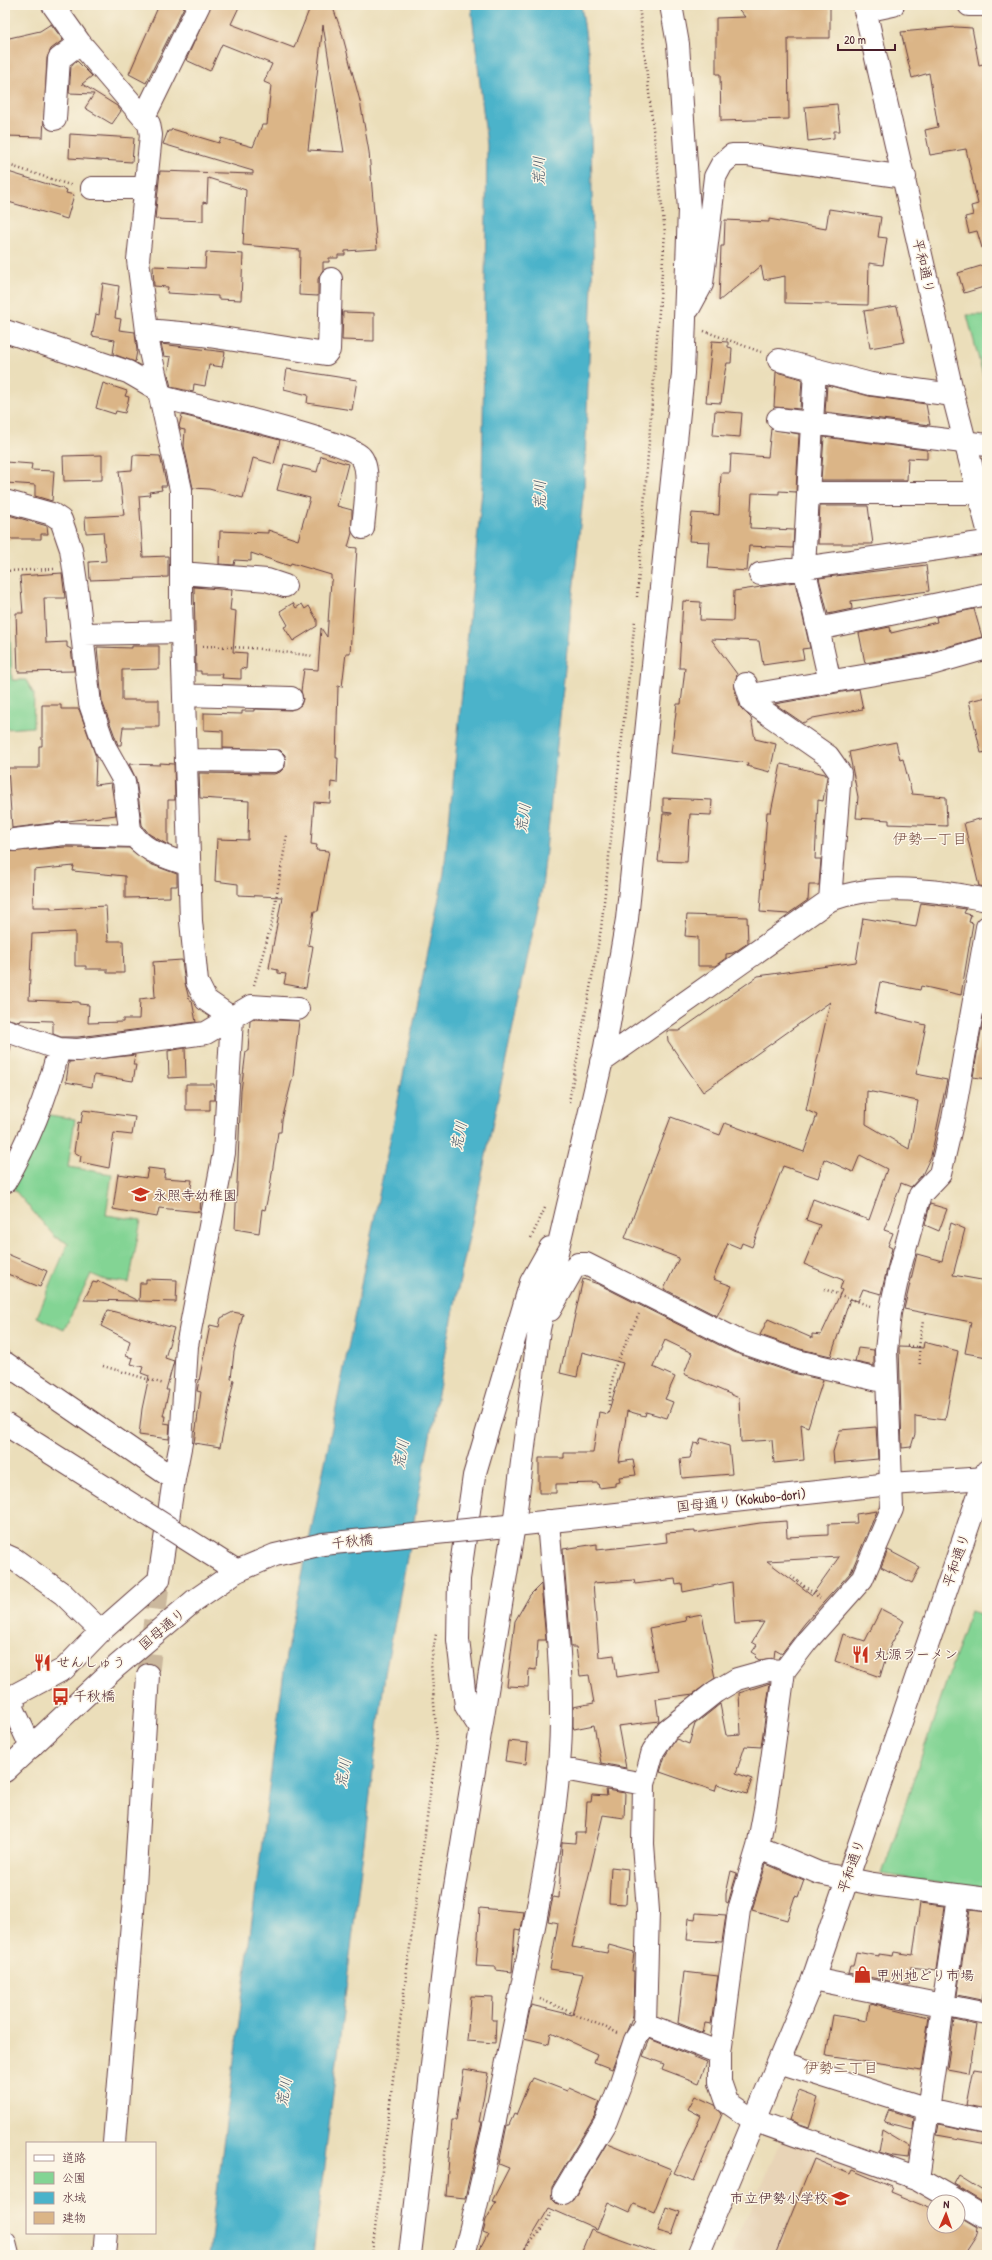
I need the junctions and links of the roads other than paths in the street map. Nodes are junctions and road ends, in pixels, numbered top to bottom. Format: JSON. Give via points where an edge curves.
{"nodes":[{"id":1,"x":53,"y":5,"type":"edge"},
{"id":2,"x":199,"y":5,"type":"edge"},
{"id":3,"x":671,"y":5,"type":"edge"},
{"id":4,"x":893,"y":5,"type":"edge"},
{"id":5,"x":969,"y":5,"type":"edge"},
{"id":6,"x":987,"y":5,"type":"edge"},
{"id":7,"x":864,"y":8,"type":"edge"},
{"id":8,"x":80,"y":43,"type":"junction"},
{"id":9,"x":144,"y":117,"type":"junction"},
{"id":10,"x":55,"y":119,"type":"dead end"},
{"id":11,"x":904,"y":177,"type":"junction"},
{"id":12,"x":92,"y":188,"type":"road end"},
{"id":13,"x":144,"y":188,"type":"junction"},
{"id":14,"x":331,"y":279,"type":"dead end"},
{"id":15,"x":685,"y":320,"type":"junction"},
{"id":16,"x":147,"y":330,"type":"junction"},
{"id":17,"x":5,"y":331,"type":"edge"},
{"id":18,"x":779,"y":360,"type":"road end"},
{"id":19,"x":815,"y":370,"type":"junction"},
{"id":20,"x":160,"y":394,"type":"junction"},
{"id":21,"x":953,"y":395,"type":"junction"},
{"id":22,"x":778,"y":419,"type":"dead end"},
{"id":23,"x":811,"y":423,"type":"junction"},
{"id":24,"x":965,"y":442,"type":"junction"},
{"id":25,"x":987,"y":445,"type":"edge"},
{"id":26,"x":808,"y":493,"type":"junction"},
{"id":27,"x":978,"y":493,"type":"junction"},
{"id":28,"x":5,"y":501,"type":"edge"},
{"id":29,"x":987,"y":526,"type":"edge"},
{"id":30,"x":363,"y":528,"type":"dead end"},
{"id":31,"x":987,"y":542,"type":"edge"},
{"id":32,"x":804,"y":567,"type":"junction"},
{"id":33,"x":181,"y":573,"type":"junction"},
{"id":34,"x":760,"y":574,"type":"dead end"},
{"id":35,"x":285,"y":586,"type":"dead end"},
{"id":36,"x":987,"y":594,"type":"edge"},
{"id":37,"x":818,"y":629,"type":"junction"},
{"id":38,"x":84,"y":634,"type":"junction"},
{"id":39,"x":182,"y":639,"type":"junction"},
{"id":40,"x":987,"y":648,"type":"edge"},
{"id":41,"x":830,"y":682,"type":"junction"},
{"id":42,"x":184,"y":695,"type":"junction"},
{"id":43,"x":291,"y":698,"type":"dead end"},
{"id":44,"x":186,"y":760,"type":"junction"},
{"id":45,"x":274,"y":761,"type":"dead end"},
{"id":46,"x":133,"y":836,"type":"junction"},
{"id":47,"x":14,"y":840,"type":"dead end"},
{"id":48,"x":189,"y":865,"type":"junction"},
{"id":49,"x":830,"y":900,"type":"junction"},
{"id":50,"x":987,"y":900,"type":"edge"},
{"id":51,"x":987,"y":927,"type":"edge"},
{"id":52,"x":298,"y":1009,"type":"dead end"},
{"id":53,"x":232,"y":1018,"type":"junction"},
{"id":54,"x":5,"y":1030,"type":"edge"},
{"id":55,"x":58,"y":1049,"type":"junction"},
{"id":56,"x":601,"y":1062,"type":"junction"},
{"id":57,"x":5,"y":1182,"type":"edge"},
{"id":58,"x":562,"y":1228,"type":"junction"},
{"id":59,"x":539,"y":1329,"type":"junction"},
{"id":60,"x":5,"y":1363,"type":"edge"},
{"id":61,"x":887,"y":1382,"type":"junction"},
{"id":62,"x":5,"y":1424,"type":"edge"},
{"id":63,"x":986,"y":1476,"type":"edge"},
{"id":64,"x":174,"y":1479,"type":"junction"},
{"id":65,"x":890,"y":1484,"type":"junction"},
{"id":66,"x":548,"y":1522,"type":"junction"},
{"id":67,"x":506,"y":1526,"type":"junction"},
{"id":68,"x":5,"y":1555,"type":"edge"},
{"id":69,"x":237,"y":1572,"type":"junction"},
{"id":70,"x":195,"y":1600,"type":"joint"},
{"id":71,"x":101,"y":1631,"type":"junction"},
{"id":72,"x":784,"y":1671,"type":"junction"},
{"id":73,"x":148,"y":1675,"type":"tunnel mouth"},
{"id":74,"x":479,"y":1726,"type":"junction"},
{"id":75,"x":31,"y":1748,"type":"junction"},
{"id":76,"x":558,"y":1768,"type":"junction"},
{"id":77,"x":5,"y":1771,"type":"edge"},
{"id":78,"x":644,"y":1784,"type":"junction"},
{"id":79,"x":758,"y":1847,"type":"junction"},
{"id":80,"x":847,"y":1878,"type":"junction"},
{"id":81,"x":959,"y":1896,"type":"junction"},
{"id":82,"x":987,"y":1899,"type":"edge"},
{"id":83,"x":813,"y":1979,"type":"junction"},
{"id":84,"x":944,"y":2007,"type":"junction"},
{"id":85,"x":987,"y":2014,"type":"edge"},
{"id":86,"x":640,"y":2032,"type":"junction"},
{"id":87,"x":720,"y":2052,"type":"junction"},
{"id":88,"x":779,"y":2062,"type":"junction"},
{"id":89,"x":928,"y":2110,"type":"junction"},
{"id":90,"x":754,"y":2120,"type":"junction"},
{"id":91,"x":987,"y":2122,"type":"edge"},
{"id":92,"x":114,"y":2142,"type":"edge"},
{"id":93,"x":918,"y":2179,"type":"junction"},
{"id":94,"x":563,"y":2193,"type":"road end"},
{"id":95,"x":944,"y":2194,"type":"edge"},
{"id":96,"x":966,"y":2207,"type":"edge"},
{"id":97,"x":987,"y":2219,"type":"edge"},
{"id":98,"x":106,"y":2234,"type":"edge"},
{"id":99,"x":5,"y":2243,"type":"edge"},
{"id":100,"x":8,"y":2255,"type":"edge"},
{"id":101,"x":104,"y":2255,"type":"edge"},
{"id":102,"x":410,"y":2255,"type":"edge"},
{"id":103,"x":464,"y":2255,"type":"edge"},
{"id":104,"x":698,"y":2255,"type":"edge"}],
"edges":[{"from":1,"to":8,"type":"main road"},
{"from":2,"to":9,"type":"main road"},
{"from":3,"to":15,"type":"main road","via":[[678,44],[689,210]]},
{"from":4,"to":7,"type":"main road"},
{"from":5,"to":6,"type":"main road"},
{"from":7,"to":11,"type":"main road","name":"平和通り"},
{"from":8,"to":9,"type":"main road"},
{"from":8,"to":10,"type":"main road","via":[[59,58]]},
{"from":9,"to":13,"type":"main road","via":[[149,124],[150,135]]},
{"from":11,"to":15,"type":"main road","via":[[748,155],[732,155],[722,164],[716,177],[702,284]]},
{"from":11,"to":21,"type":"main road","name":"平和通り"},
{"from":12,"to":13,"type":"main road"},
{"from":13,"to":16,"type":"main road","via":[[138,260]]},
{"from":14,"to":16,"type":"main road","via":[[330,350],[326,354],[202,335]]},
{"from":15,"to":56,"type":"main road","via":[[683,373],[627,919]]},
{"from":16,"to":20,"type":"main road"},
{"from":17,"to":20,"type":"main road","via":[[128,372]]},
{"from":18,"to":19,"type":"main road"},
{"from":19,"to":21,"type":"main road","via":[[871,384]]},
{"from":19,"to":23,"type":"main road"},
{"from":20,"to":30,"type":"main road","via":[[314,437],[354,452],[361,457],[367,468]]},
{"from":20,"to":33,"type":"main road","via":[[180,490]]},
{"from":21,"to":24,"type":"main road","name":"平和通り"},
{"from":22,"to":23,"type":"main road"},
{"from":23,"to":24,"type":"main road"},
{"from":23,"to":26,"type":"main road"},
{"from":24,"to":25,"type":"main road"},
{"from":24,"to":27,"type":"main road","name":"平和通り"},
{"from":26,"to":27,"type":"main road"},
{"from":26,"to":32,"type":"main road"},
{"from":27,"to":29,"type":"main road","name":"平和通り"},
{"from":28,"to":38,"type":"main road","via":[[52,514],[61,520],[71,549]]},
{"from":31,"to":32,"type":"main road"},
{"from":32,"to":34,"type":"main road"},
{"from":32,"to":37,"type":"main road"},
{"from":33,"to":35,"type":"main road","via":[[267,580]]},
{"from":33,"to":39,"type":"main road"},
{"from":36,"to":37,"type":"main road"},
{"from":37,"to":41,"type":"main road"},
{"from":38,"to":39,"type":"main road"},
{"from":38,"to":46,"type":"main road","via":[[90,704],[105,747],[124,782]]},
{"from":39,"to":42,"type":"main road"},
{"from":40,"to":41,"type":"main road","via":[[928,665]]},
{"from":41,"to":49,"type":"main road","via":[[748,690],[752,703],[828,756],[840,773]]},
{"from":42,"to":43,"type":"main road"},
{"from":42,"to":44,"type":"main road"},
{"from":44,"to":45,"type":"main road"},
{"from":44,"to":48,"type":"main road"},
{"from":46,"to":47,"type":"main road","via":[[64,834]]},
{"from":46,"to":48,"type":"main road","via":[[146,847]]},
{"from":48,"to":53,"type":"main road","via":[[197,982],[206,1000]]},
{"from":49,"to":50,"type":"main road","via":[[848,893],[878,890],[943,891]]},
{"from":49,"to":56,"type":"main road"},
{"from":51,"to":61,"type":"main road","via":[[940,1174],[920,1194],[899,1270],[886,1344]]},
{"from":52,"to":53,"type":"main road","via":[[251,1006]]},
{"from":53,"to":55,"type":"main road","via":[[206,1033],[78,1050]]},
{"from":53,"to":64,"type":"main road","via":[[224,1153],[187,1346],[181,1443]]},
{"from":54,"to":55,"type":"main road"},
{"from":55,"to":57,"type":"main road","via":[[51,1077],[17,1162]]},
{"from":56,"to":58,"type":"main road"},
{"from":58,"to":59,"type":"main road"},
{"from":58,"to":74,"type":"main road","via":[[531,1282],[474,1476],[459,1579],[458,1640],[466,1706]]},
{"from":59,"to":61,"type":"main road","via":[[572,1271],[578,1264],[586,1264],[766,1352]]},
{"from":59,"to":67,"type":"main road"},
{"from":60,"to":64,"type":"main road"},
{"from":61,"to":65,"type":"main road"},
{"from":62,"to":69,"type":"main road","bridge":true},
{"from":63,"to":65,"type":"main road","name":"国母通り (Kokubo-dori)"},
{"from":63,"to":80,"type":"main road","name":"平和通り"},
{"from":64,"to":71,"type":"main road","via":[[159,1580]]},
{"from":65,"to":66,"type":"main road","name":"国母通り (Kokubo-dori)"},
{"from":65,"to":72,"type":"main road","via":[[892,1509],[862,1579]]},
{"from":66,"to":67,"type":"main road","name":"国母通り (Kokubo-dori)"},
{"from":66,"to":76,"type":"main road","via":[[561,1715]]},
{"from":67,"to":69,"type":"main road","name":"千秋橋","bridge":true,"via":[[323,1544],[275,1555]]},
{"from":67,"to":74,"type":"main road"},
{"from":68,"to":71,"type":"main road","via":[[63,1594]]},
{"from":69,"to":70,"type":"main road","name":"千秋橋","bridge":true},
{"from":70,"to":75,"type":"main road","name":"国母通り","via":[[117,1666]]},
{"from":71,"to":75,"type":"main road","via":[[64,1669],[15,1695],[13,1708]]},
{"from":72,"to":78,"type":"main road","via":[[769,1670],[737,1679],[715,1692],[667,1730],[653,1751]]},
{"from":72,"to":79,"type":"main road"},
{"from":73,"to":92,"type":"main road","via":[[135,1886]]},
{"from":74,"to":102,"type":"main road","via":[[446,1936]]},
{"from":75,"to":77,"type":"main road","name":"国母通り"},
{"from":76,"to":78,"type":"main road"},
{"from":76,"to":103,"type":"main road","via":[[546,1864],[498,2114]]},
{"from":78,"to":86,"type":"main road","via":[[643,1844],[648,1911]]},
{"from":79,"to":80,"type":"main road","via":[[819,1873]]},
{"from":79,"to":87,"type":"main road","via":[[739,1910]]},
{"from":80,"to":81,"type":"main road"},
{"from":80,"to":83,"type":"main road","name":"平和通り"},
{"from":81,"to":82,"type":"main road"},
{"from":81,"to":84,"type":"main road"},
{"from":83,"to":84,"type":"main road"},
{"from":83,"to":88,"type":"main road","name":"平和通り"},
{"from":84,"to":85,"type":"main road"},
{"from":84,"to":89,"type":"main road"},
{"from":86,"to":87,"type":"main road"},
{"from":86,"to":94,"type":"main road","via":[[606,2121]]},
{"from":87,"to":90,"type":"main road","via":[[720,2082],[727,2102]]},
{"from":88,"to":89,"type":"main road"},
{"from":88,"to":90,"type":"main road","name":"平和通り"},
{"from":89,"to":91,"type":"main road"},
{"from":89,"to":93,"type":"main road"},
{"from":90,"to":93,"type":"main road"},
{"from":90,"to":104,"type":"main road","name":"平和通り"},
{"from":93,"to":95,"type":"main road"},
{"from":96,"to":97,"type":"main road"},
{"from":98,"to":101,"type":"main road"},
{"from":99,"to":100,"type":"main road"}]}
